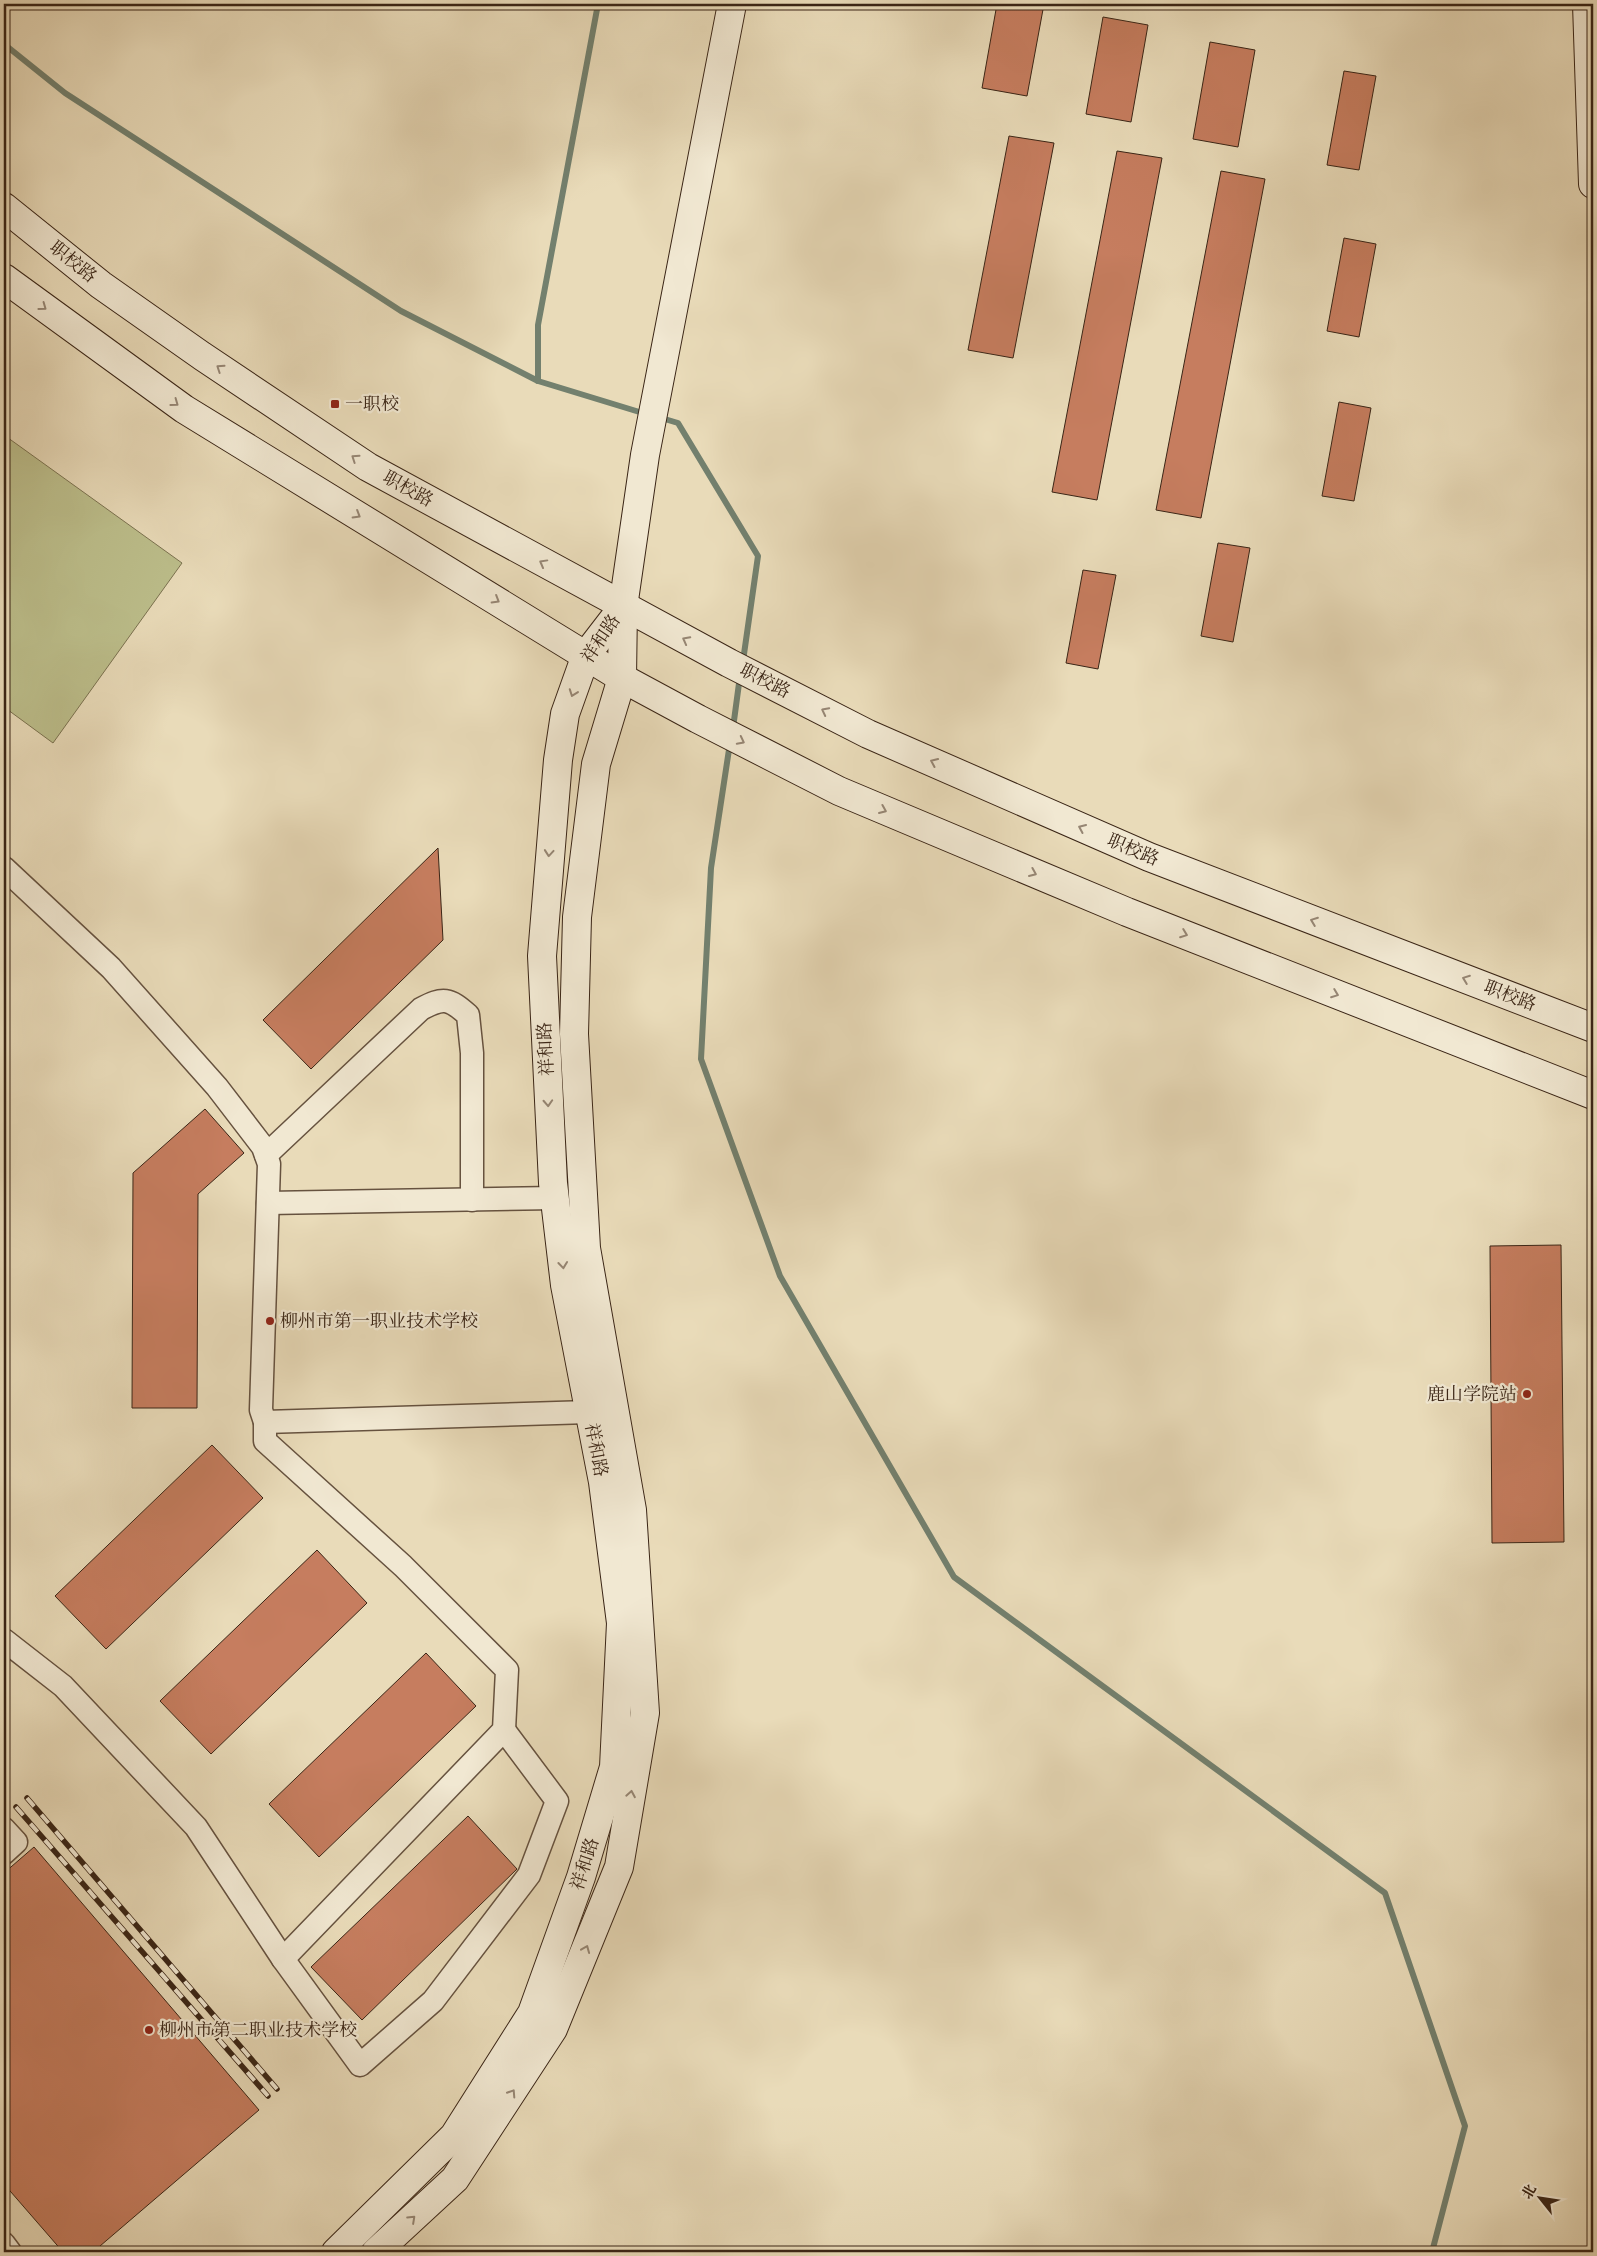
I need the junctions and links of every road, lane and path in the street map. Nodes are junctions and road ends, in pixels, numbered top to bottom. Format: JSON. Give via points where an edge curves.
{"nodes":[{"id":1,"x":732,"y":4,"type":"edge"},
{"id":2,"x":1587,"y":4,"type":"edge"},
{"id":3,"x":1593,"y":184,"type":"edge"},
{"id":4,"x":4,"y":207,"type":"edge"},
{"id":5,"x":4,"y":278,"type":"edge"},
{"id":6,"x":623,"y":606,"type":"junction"},
{"id":7,"x":586,"y":655,"type":"junction"},
{"id":8,"x":622,"y":678,"type":"junction"},
{"id":9,"x":4,"y":868,"type":"edge"},
{"id":10,"x":1593,"y":1028,"type":"edge"},
{"id":11,"x":1593,"y":1095,"type":"edge"},
{"id":12,"x":266,"y":1155,"type":"junction"},
{"id":13,"x":555,"y":1198,"type":"junction"},
{"id":14,"x":472,"y":1200,"type":"junction"},
{"id":15,"x":268,"y":1203,"type":"junction"},
{"id":16,"x":589,"y":1412,"type":"junction"},
{"id":17,"x":265,"y":1422,"type":"junction"},
{"id":18,"x":4,"y":1640,"type":"edge"},
{"id":19,"x":504,"y":1730,"type":"junction"},
{"id":20,"x":4,"y":1828,"type":"edge"},
{"id":21,"x":4,"y":1853,"type":"edge"},
{"id":22,"x":283,"y":1959,"type":"junction"},
{"id":23,"x":4,"y":2244,"type":"edge"},
{"id":24,"x":10,"y":2252,"type":"edge"},
{"id":25,"x":336,"y":2252,"type":"edge"},
{"id":26,"x":376,"y":2252,"type":"edge"}],
"edges":[{"from":1,"to":6,"type":"main road","via":[[645,455]]},
{"from":2,"to":3,"type":"main road"},
{"from":6,"to":4,"type":"main road","name":"职校路","one_way":true,"via":[[368,467],[101,285]]},
{"from":5,"to":7,"type":"main road","one_way":true,"via":[[184,409]]},
{"from":6,"to":7,"type":"main road","name":"祥和路"},
{"from":6,"to":8,"type":"main road","name":"祥和路"},
{"from":10,"to":6,"type":"main road","name":"职校路","one_way":true,"via":[[1149,857],[868,734]]},
{"from":7,"to":8,"type":"main road"},
{"from":7,"to":13,"type":"main road","name":"祥和路","one_way":true,"via":[[565,714],[558,760],[542,956]]},
{"from":8,"to":11,"type":"main road","one_way":true,"via":[[838,791],[1128,912]]},
{"from":26,"to":8,"type":"main road","name":"祥和路","one_way":true,"via":[[455,2179],[553,2029],[619,1867],[645,1714],[632,1510],[586,1248],[574,1034],[577,918],[596,764]]},
{"from":9,"to":12,"type":"street","via":[[111,968],[217,1087]]},
{"from":12,"to":14,"type":"street","via":[[421,1009],[437,1000],[454,1002],[468,1015],[472,1053]]},
{"from":12,"to":15,"type":"street","via":[[269,1164]]},
{"from":13,"to":14,"type":"street"},
{"from":13,"to":16,"type":"main road","name":"祥和路","one_way":true,"via":[[565,1285]]},
{"from":14,"to":15,"type":"street"},
{"from":15,"to":17,"type":"street","via":[[261,1410]]},
{"from":16,"to":17,"type":"street"},
{"from":16,"to":25,"type":"main road","name":"祥和路","via":[[603,1482],[621,1623],[614,1767],[584,1868],[532,2013],[454,2136]]},
{"from":17,"to":19,"type":"street","via":[[265,1441],[403,1566],[507,1670]]},
{"from":18,"to":22,"type":"street","via":[[63,1686],[196,1827]]},
{"from":19,"to":22,"type":"street"},
{"from":19,"to":22,"type":"street","via":[[556,1801],[529,1875],[433,2001],[360,2065]]},
{"from":20,"to":21,"type":"street","via":[[16,1842]]},
{"from":23,"to":24,"type":"street"}]}
